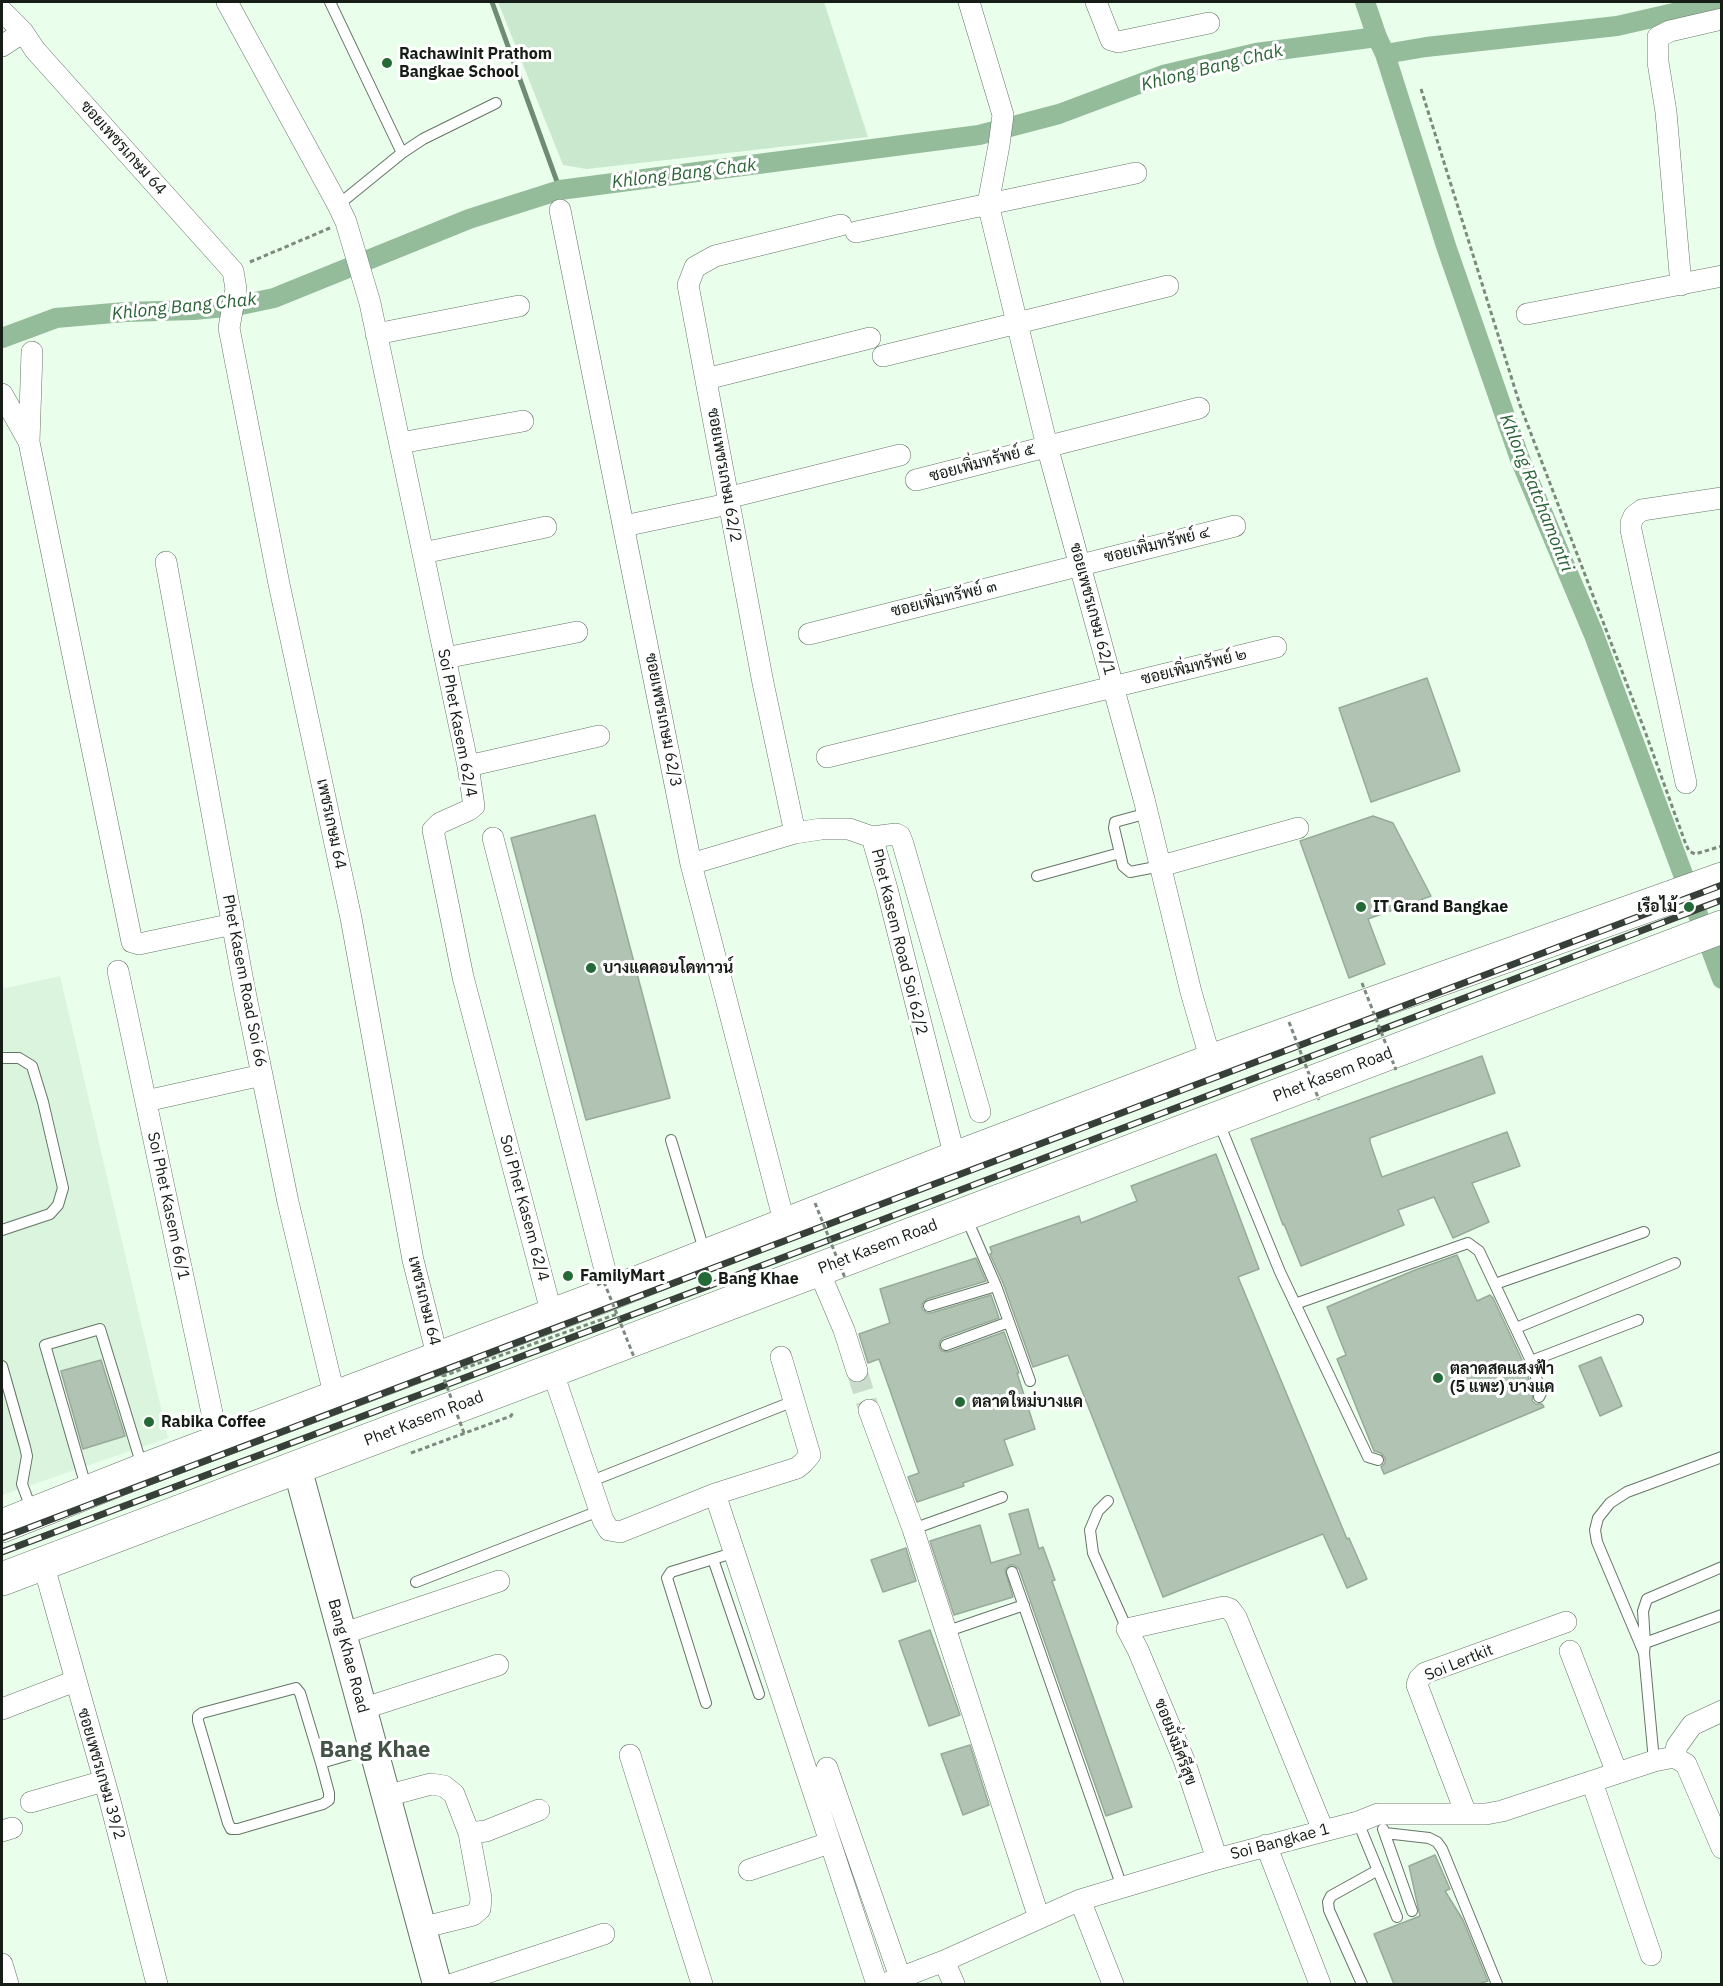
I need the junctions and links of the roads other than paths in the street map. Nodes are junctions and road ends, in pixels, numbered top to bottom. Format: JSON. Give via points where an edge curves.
{"nodes":[{"id":1,"x":226,"y":2,"type":"edge"},
{"id":2,"x":330,"y":2,"type":"edge"},
{"id":3,"x":969,"y":2,"type":"edge"},
{"id":4,"x":1096,"y":2,"type":"edge"},
{"id":5,"x":2,"y":11,"type":"edge"},
{"id":6,"x":1722,"y":19,"type":"edge"},
{"id":7,"x":1209,"y":23,"type":"dead end"},
{"id":8,"x":23,"y":32,"type":"junction"},
{"id":9,"x":2,"y":46,"type":"edge"},
{"id":10,"x":496,"y":103,"type":"dead end"},
{"id":11,"x":402,"y":153,"type":"junction"},
{"id":12,"x":1136,"y":173,"type":"dead end"},
{"id":13,"x":988,"y":204,"type":"junction"},
{"id":14,"x":560,"y":210,"type":"dead end"},
{"id":15,"x":342,"y":213,"type":"junction"},
{"id":16,"x":1722,"y":276,"type":"edge"},
{"id":17,"x":235,"y":280,"type":"joint"},
{"id":18,"x":1681,"y":285,"type":"junction"},
{"id":19,"x":1168,"y":286,"type":"dead end"},
{"id":20,"x":519,"y":306,"type":"dead end"},
{"id":21,"x":1527,"y":314,"type":"dead end"},
{"id":22,"x":1016,"y":322,"type":"junction"},
{"id":23,"x":376,"y":334,"type":"junction"},
{"id":24,"x":870,"y":338,"type":"dead end"},
{"id":25,"x":32,"y":352,"type":"dead end"},
{"id":26,"x":883,"y":356,"type":"dead end"},
{"id":27,"x":706,"y":379,"type":"junction"},
{"id":28,"x":2,"y":394,"type":"edge"},
{"id":29,"x":1199,"y":408,"type":"dead end"},
{"id":30,"x":523,"y":420,"type":"dead end"},
{"id":31,"x":28,"y":442,"type":"junction"},
{"id":32,"x":400,"y":443,"type":"junction"},
{"id":33,"x":1047,"y":446,"type":"junction"},
{"id":34,"x":900,"y":455,"type":"dead end"},
{"id":35,"x":916,"y":480,"type":"dead end"},
{"id":36,"x":1722,"y":498,"type":"edge"},
{"id":37,"x":728,"y":501,"type":"junction"},
{"id":38,"x":624,"y":526,"type":"junction"},
{"id":39,"x":1235,"y":526,"type":"dead end"},
{"id":40,"x":546,"y":527,"type":"dead end"},
{"id":41,"x":423,"y":553,"type":"junction"},
{"id":42,"x":166,"y":562,"type":"dead end"},
{"id":43,"x":1080,"y":565,"type":"junction"},
{"id":44,"x":577,"y":632,"type":"dead end"},
{"id":45,"x":809,"y":634,"type":"dead end"},
{"id":46,"x":1275,"y":647,"type":"dead end"},
{"id":47,"x":445,"y":657,"type":"junction"},
{"id":48,"x":1113,"y":687,"type":"junction"},
{"id":49,"x":599,"y":736,"type":"dead end"},
{"id":50,"x":827,"y":758,"type":"dead end"},
{"id":51,"x":468,"y":766,"type":"junction"},
{"id":52,"x":1686,"y":783,"type":"dead end"},
{"id":53,"x":1148,"y":813,"type":"junction"},
{"id":54,"x":1298,"y":828,"type":"dead end"},
{"id":55,"x":795,"y":832,"type":"junction"},
{"id":56,"x":493,"y":837,"type":"dead end"},
{"id":57,"x":872,"y":837,"type":"junction"},
{"id":58,"x":1120,"y":853,"type":"junction"},
{"id":59,"x":691,"y":864,"type":"junction"},
{"id":60,"x":1161,"y":866,"type":"junction"},
{"id":61,"x":1037,"y":876,"type":"dead end"},
{"id":62,"x":1722,"y":879,"type":"edge"},
{"id":63,"x":913,"y":880,"type":"junction"},
{"id":64,"x":887,"y":889,"type":"junction"},
{"id":65,"x":233,"y":924,"type":"junction"},
{"id":66,"x":1709,"y":932,"type":"edge"},
{"id":67,"x":931,"y":942,"type":"junction"},
{"id":68,"x":902,"y":951,"type":"junction"},
{"id":69,"x":118,"y":971,"type":"dead end"},
{"id":70,"x":2,"y":1058,"type":"edge"},
{"id":71,"x":1211,"y":1061,"type":"junction"},
{"id":72,"x":262,"y":1075,"type":"junction"},
{"id":73,"x":146,"y":1101,"type":"junction"},
{"id":74,"x":980,"y":1112,"type":"dead end"},
{"id":75,"x":1218,"y":1119,"type":"junction"},
{"id":76,"x":671,"y":1140,"type":"dead end"},
{"id":77,"x":955,"y":1158,"type":"junction"},
{"id":78,"x":964,"y":1214,"type":"junction"},
{"id":79,"x":785,"y":1225,"type":"junction"},
{"id":80,"x":2,"y":1230,"type":"edge"},
{"id":81,"x":1644,"y":1232,"type":"dead end"},
{"id":82,"x":706,"y":1256,"type":"junction"},
{"id":83,"x":1675,"y":1263,"type":"dead end"},
{"id":84,"x":831,"y":1273,"type":"junction"},
{"id":85,"x":1495,"y":1284,"type":"junction"},
{"id":86,"x":996,"y":1286,"type":"junction"},
{"id":87,"x":610,"y":1290,"type":"junction"},
{"id":88,"x":1295,"y":1304,"type":"junction"},
{"id":89,"x":929,"y":1306,"type":"dead end"},
{"id":90,"x":552,"y":1315,"type":"junction"},
{"id":91,"x":1638,"y":1320,"type":"dead end"},
{"id":92,"x":1009,"y":1322,"type":"junction"},
{"id":93,"x":1516,"y":1328,"type":"junction"},
{"id":94,"x":946,"y":1345,"type":"dead end"},
{"id":95,"x":781,"y":1357,"type":"dead end"},
{"id":96,"x":438,"y":1359,"type":"junction"},
{"id":97,"x":1532,"y":1361,"type":"junction"},
{"id":98,"x":2,"y":1366,"type":"edge"},
{"id":99,"x":552,"y":1370,"type":"junction"},
{"id":100,"x":857,"y":1371,"type":"tunnel mouth"},
{"id":101,"x":1030,"y":1381,"type":"dead end"},
{"id":102,"x":1539,"y":1397,"type":"dead end"},
{"id":103,"x":335,"y":1398,"type":"junction"},
{"id":104,"x":794,"y":1401,"type":"junction"},
{"id":105,"x":869,"y":1410,"type":"tunnel mouth"},
{"id":106,"x":218,"y":1441,"type":"junction"},
{"id":107,"x":1722,"y":1457,"type":"edge"},
{"id":108,"x":1378,"y":1460,"type":"dead end"},
{"id":109,"x":297,"y":1467,"type":"junction"},
{"id":110,"x":143,"y":1470,"type":"junction"},
{"id":111,"x":589,"y":1482,"type":"junction"},
{"id":112,"x":88,"y":1493,"type":"junction"},
{"id":113,"x":715,"y":1494,"type":"junction"},
{"id":114,"x":1002,"y":1497,"type":"dead end"},
{"id":115,"x":1108,"y":1501,"type":"dead end"},
{"id":116,"x":599,"y":1511,"type":"junction"},
{"id":117,"x":33,"y":1514,"type":"junction"},
{"id":118,"x":2,"y":1526,"type":"edge"},
{"id":119,"x":913,"y":1529,"type":"junction"},
{"id":120,"x":736,"y":1552,"type":"junction"},
{"id":121,"x":713,"y":1559,"type":"junction"},
{"id":122,"x":43,"y":1563,"type":"junction"},
{"id":123,"x":1722,"y":1567,"type":"edge"},
{"id":124,"x":1011,"y":1572,"type":"dead end"},
{"id":125,"x":2,"y":1579,"type":"edge"},
{"id":126,"x":499,"y":1581,"type":"dead end"},
{"id":127,"x":416,"y":1582,"type":"dead end"},
{"id":128,"x":1024,"y":1605,"type":"junction"},
{"id":129,"x":1722,"y":1615,"type":"edge"},
{"id":130,"x":1566,"y":1622,"type":"dead end"},
{"id":131,"x":1127,"y":1629,"type":"junction"},
{"id":132,"x":945,"y":1632,"type":"junction"},
{"id":133,"x":342,"y":1634,"type":"junction"},
{"id":134,"x":1645,"y":1648,"type":"junction"},
{"id":135,"x":1570,"y":1651,"type":"dead end"},
{"id":136,"x":498,"y":1665,"type":"dead end"},
{"id":137,"x":75,"y":1681,"type":"junction"},
{"id":138,"x":759,"y":1694,"type":"dead end"},
{"id":139,"x":706,"y":1703,"type":"dead end"},
{"id":140,"x":2,"y":1709,"type":"edge"},
{"id":141,"x":362,"y":1709,"type":"junction"},
{"id":142,"x":1722,"y":1711,"type":"edge"},
{"id":143,"x":373,"y":1748,"type":"junction"},
{"id":144,"x":630,"y":1755,"type":"dead end"},
{"id":145,"x":1672,"y":1761,"type":"junction"},
{"id":146,"x":321,"y":1763,"type":"junction"},
{"id":147,"x":827,"y":1768,"type":"dead end"},
{"id":148,"x":1617,"y":1773,"type":"junction"},
{"id":149,"x":104,"y":1781,"type":"junction"},
{"id":150,"x":1592,"y":1782,"type":"junction"},
{"id":151,"x":386,"y":1797,"type":"junction"},
{"id":152,"x":31,"y":1802,"type":"dead end"},
{"id":153,"x":539,"y":1810,"type":"dead end"},
{"id":154,"x":1466,"y":1814,"type":"junction"},
{"id":155,"x":1358,"y":1822,"type":"junction"},
{"id":156,"x":1381,"y":1823,"type":"junction"},
{"id":157,"x":1323,"y":1830,"type":"junction"},
{"id":158,"x":469,"y":1833,"type":"junction"},
{"id":159,"x":829,"y":1843,"type":"junction"},
{"id":160,"x":1266,"y":1845,"type":"junction"},
{"id":161,"x":1722,"y":1848,"type":"edge"},
{"id":162,"x":1217,"y":1859,"type":"junction"},
{"id":163,"x":749,"y":1870,"type":"dead end"},
{"id":164,"x":1378,"y":1870,"type":"junction"},
{"id":165,"x":1122,"y":1887,"type":"junction"},
{"id":166,"x":1080,"y":1900,"type":"junction"},
{"id":167,"x":1413,"y":1911,"type":"dead end"},
{"id":168,"x":1397,"y":1917,"type":"dead end"},
{"id":169,"x":1039,"y":1918,"type":"junction"},
{"id":170,"x":421,"y":1928,"type":"junction"},
{"id":171,"x":604,"y":1934,"type":"dead end"},
{"id":172,"x":1651,"y":1955,"type":"dead end"},
{"id":173,"x":944,"y":1961,"type":"junction"},
{"id":174,"x":2,"y":1964,"type":"edge"},
{"id":175,"x":892,"y":1981,"type":"edge"},
{"id":176,"x":8,"y":1984,"type":"edge"},
{"id":177,"x":157,"y":1984,"type":"edge"},
{"id":178,"x":437,"y":1984,"type":"edge"},
{"id":179,"x":453,"y":1984,"type":"edge"},
{"id":180,"x":702,"y":1984,"type":"edge"},
{"id":181,"x":877,"y":1984,"type":"edge"},
{"id":182,"x":954,"y":1984,"type":"edge"},
{"id":183,"x":1113,"y":1984,"type":"edge"},
{"id":184,"x":1320,"y":1984,"type":"edge"},
{"id":185,"x":1362,"y":1984,"type":"edge"},
{"id":186,"x":1497,"y":1984,"type":"edge"}],
"edges":[{"from":1,"to":15,"type":"street","name":"Soi Phet Kasem 62/4"},
{"from":2,"to":11,"type":"lane"},
{"from":3,"to":13,"type":"street","name":"ซอยเพชรเกษม 62/1","via":[[1003,115]]},
{"from":4,"to":7,"type":"street","via":[[1111,40],[1118,42]]},
{"from":5,"to":8,"type":"street","name":"ซอยเพชรเกษม 64"},
{"from":6,"to":18,"type":"street","via":[[1658,37]]},
{"from":8,"to":9,"type":"street"},
{"from":8,"to":17,"type":"street","name":"ซอยเพชรเกษม 64"},
{"from":10,"to":11,"type":"lane"},
{"from":11,"to":15,"type":"lane"},
{"from":12,"to":13,"type":"street","name":"ซอยเพชรเกษม 62/2"},
{"from":13,"to":22,"type":"street","name":"ซอยเพชรเกษม 62/1"},
{"from":13,"to":27,"type":"street","name":"ซอยเพชรเกษม 62/2","via":[[714,256],[695,267],[688,285]]},
{"from":14,"to":38,"type":"street","name":"ซอยเพชรเกษม 62/3"},
{"from":15,"to":23,"type":"street","name":"Soi Phet Kasem 62/4"},
{"from":16,"to":18,"type":"street"},
{"from":17,"to":96,"type":"street","name":"เพชรเกษม 64","via":[[229,328],[351,918],[413,1260]]},
{"from":18,"to":21,"type":"street"},
{"from":19,"to":22,"type":"street"},
{"from":20,"to":23,"type":"street"},
{"from":22,"to":26,"type":"street"},
{"from":22,"to":33,"type":"street","name":"ซอยเพชรเกษม 62/1"},
{"from":23,"to":32,"type":"street","name":"Soi Phet Kasem 62/4"},
{"from":24,"to":27,"type":"street"},
{"from":25,"to":31,"type":"street"},
{"from":27,"to":37,"type":"street","name":"ซอยเพชรเกษม 62/2"},
{"from":28,"to":31,"type":"street"},
{"from":29,"to":33,"type":"street","name":"ซอยเพิ่มทรัพย์ ๕"},
{"from":30,"to":32,"type":"street"},
{"from":31,"to":65,"type":"street","via":[[132,942],[139,944]]},
{"from":32,"to":41,"type":"street","name":"Soi Phet Kasem 62/4"},
{"from":33,"to":35,"type":"street","name":"ซอยเพิ่มทรัพย์ ๕"},
{"from":33,"to":43,"type":"street","name":"ซอยเพชรเกษม 62/1"},
{"from":34,"to":37,"type":"street"},
{"from":36,"to":52,"type":"street","via":[[1642,510],[1631,523]]},
{"from":37,"to":38,"type":"street"},
{"from":37,"to":55,"type":"street","name":"ซอยเพชรเกษม 62/2"},
{"from":38,"to":59,"type":"street","name":"ซอยเพชรเกษม 62/3"},
{"from":39,"to":43,"type":"street","name":"ซอยเพิ่มทรัพย์ ๔"},
{"from":40,"to":41,"type":"street"},
{"from":41,"to":47,"type":"street","name":"Soi Phet Kasem 62/4"},
{"from":42,"to":65,"type":"street","name":"Phet Kasem Road Soi 66"},
{"from":43,"to":45,"type":"street","name":"ซอยเพิ่มทรัพย์ ๓"},
{"from":43,"to":48,"type":"street","name":"ซอยเพชรเกษม 62/1"},
{"from":44,"to":47,"type":"street"},
{"from":46,"to":48,"type":"street","name":"ซอยเพิ่มทรัพย์ ๒"},
{"from":47,"to":51,"type":"street","name":"Soi Phet Kasem 62/4"},
{"from":48,"to":50,"type":"street","name":"ซอยเพิ่มทรัพย์ ๒"},
{"from":48,"to":53,"type":"street","name":"ซอยเพชรเกษม 62/1"},
{"from":49,"to":51,"type":"street"},
{"from":51,"to":90,"type":"street","name":"Soi Phet Kasem 62/4","via":[[474,806],[433,830],[463,977]]},
{"from":53,"to":58,"type":"lane","via":[[1115,822]]},
{"from":53,"to":60,"type":"street","name":"ซอยเพชรเกษม 62/1"},
{"from":54,"to":60,"type":"street"},
{"from":55,"to":57,"type":"street","name":"Phet Kasem Road Soi 62/2","via":[[849,829]]},
{"from":55,"to":59,"type":"street","name":"Phet Kasem Road Soi 62/2"},
{"from":56,"to":87,"type":"street"},
{"from":57,"to":63,"type":"street","via":[[900,836]]},
{"from":57,"to":64,"type":"street","name":"Phet Kasem Road Soi 62/2"},
{"from":58,"to":60,"type":"lane","via":[[1123,866],[1130,872]]},
{"from":58,"to":61,"type":"lane"},
{"from":59,"to":79,"type":"street","name":"ซอยเพชรเกษม 62/3"},
{"from":60,"to":71,"type":"street","name":"ซอยเพชรเกษม 62/1"},
{"from":62,"to":71,"type":"main road"},
{"from":63,"to":64,"type":"street"},
{"from":63,"to":67,"type":"street"},
{"from":64,"to":68,"type":"street","name":"Phet Kasem Road Soi 62/2"},
{"from":65,"to":72,"type":"street","name":"Phet Kasem Road Soi 66"},
{"from":66,"to":75,"type":"main road","name":"Phet Kasem Road"},
{"from":67,"to":68,"type":"street"},
{"from":67,"to":74,"type":"street"},
{"from":68,"to":77,"type":"street","name":"Phet Kasem Road Soi 62/2"},
{"from":69,"to":73,"type":"street","name":"Soi Phet Kasem 66/1"},
{"from":70,"to":80,"type":"lane","via":[[19,1058],[32,1066],[63,1188],[58,1205],[50,1214]]},
{"from":71,"to":77,"type":"main road"},
{"from":72,"to":73,"type":"street"},
{"from":72,"to":103,"type":"street","name":"Phet Kasem Road Soi 66"},
{"from":73,"to":106,"type":"street","name":"Soi Phet Kasem 66/1"},
{"from":75,"to":78,"type":"main road","name":"Phet Kasem Road"},
{"from":75,"to":88,"type":"lane"},
{"from":76,"to":82,"type":"lane"},
{"from":77,"to":79,"type":"main road"},
{"from":78,"to":84,"type":"main road","name":"Phet Kasem Road"},
{"from":78,"to":86,"type":"lane"},
{"from":79,"to":82,"type":"main road"},
{"from":81,"to":85,"type":"lane"},
{"from":82,"to":87,"type":"main road"},
{"from":83,"to":93,"type":"lane"},
{"from":84,"to":99,"type":"main road","name":"Phet Kasem Road"},
{"from":84,"to":100,"type":"street"},
{"from":85,"to":88,"type":"lane","via":[[1479,1251],[1468,1243]]},
{"from":85,"to":93,"type":"lane"},
{"from":86,"to":89,"type":"lane"},
{"from":86,"to":92,"type":"lane"},
{"from":87,"to":90,"type":"main road"},
{"from":88,"to":108,"type":"lane","via":[[1368,1457]]},
{"from":90,"to":96,"type":"main road"},
{"from":91,"to":97,"type":"lane"},
{"from":92,"to":94,"type":"lane"},
{"from":92,"to":101,"type":"lane"},
{"from":93,"to":97,"type":"lane"},
{"from":95,"to":104,"type":"street"},
{"from":96,"to":103,"type":"main road"},
{"from":97,"to":102,"type":"lane"},
{"from":98,"to":117,"type":"lane","via":[[27,1456],[22,1484]]},
{"from":99,"to":109,"type":"main road","name":"Phet Kasem Road"},
{"from":99,"to":111,"type":"street"},
{"from":103,"to":106,"type":"main road"},
{"from":104,"to":111,"type":"lane"},
{"from":104,"to":113,"type":"street","via":[[810,1455],[797,1468]]},
{"from":105,"to":119,"type":"street"},
{"from":106,"to":109,"type":"main road","via":[[260,1440]]},
{"from":106,"to":110,"type":"main road"},
{"from":107,"to":134,"type":"lane","via":[[1627,1492],[1610,1503],[1598,1518],[1597,1542]]},
{"from":109,"to":122,"type":"main road","name":"Phet Kasem Road"},
{"from":109,"to":133,"type":"main road","name":"Bang Khae Road"},
{"from":110,"to":112,"type":"main road"},
{"from":110,"to":112,"type":"lane","via":[[100,1329],[45,1345]]},
{"from":111,"to":116,"type":"street"},
{"from":112,"to":117,"type":"main road"},
{"from":113,"to":116,"type":"street","via":[[620,1532],[609,1530]]},
{"from":113,"to":120,"type":"street"},
{"from":114,"to":119,"type":"lane"},
{"from":115,"to":131,"type":"lane","via":[[1098,1511],[1090,1530],[1093,1553]]},
{"from":116,"to":127,"type":"lane"},
{"from":117,"to":118,"type":"main road"},
{"from":119,"to":132,"type":"street"},
{"from":120,"to":121,"type":"lane"},
{"from":120,"to":159,"type":"street"},
{"from":121,"to":138,"type":"lane"},
{"from":121,"to":139,"type":"lane","via":[[671,1572],[667,1578]]},
{"from":122,"to":125,"type":"main road","name":"Phet Kasem Road"},
{"from":122,"to":137,"type":"street","name":"ซอยเพชรเกษม 39/2"},
{"from":123,"to":134,"type":"lane","via":[[1647,1599],[1643,1611]]},
{"from":124,"to":128,"type":"lane"},
{"from":126,"to":133,"type":"street"},
{"from":128,"to":132,"type":"lane"},
{"from":128,"to":165,"type":"lane"},
{"from":129,"to":134,"type":"lane"},
{"from":130,"to":154,"type":"street","name":"Soi Lertkit","via":[[1425,1673],[1419,1679],[1417,1685]]},
{"from":131,"to":157,"type":"street","via":[[1224,1606],[1230,1609]]},
{"from":131,"to":162,"type":"street","name":"ซอยมั่งมีศรีสุข","via":[[1184,1760]]},
{"from":132,"to":169,"type":"street"},
{"from":133,"to":141,"type":"main road","name":"Bang Khae Road"},
{"from":134,"to":145,"type":"lane"},
{"from":135,"to":148,"type":"street"},
{"from":136,"to":141,"type":"street"},
{"from":137,"to":140,"type":"street"},
{"from":137,"to":149,"type":"street","name":"ซอยเพชรเกษม 39/2"},
{"from":141,"to":143,"type":"main road","name":"Bang Khae Road"},
{"from":142,"to":145,"type":"street","via":[[1692,1725]]},
{"from":143,"to":146,"type":"lane"},
{"from":143,"to":151,"type":"main road","name":"Bang Khae Road"},
{"from":144,"to":180,"type":"street"},
{"from":145,"to":148,"type":"street","name":"Soi Bangkae 1"},
{"from":145,"to":161,"type":"street"},
{"from":146,"to":146,"type":"lane","via":[[296,1688],[198,1716],[231,1828],[329,1800]]},
{"from":147,"to":175,"type":"street"},
{"from":148,"to":150,"type":"street","name":"Soi Bangkae 1"},
{"from":149,"to":152,"type":"street"},
{"from":149,"to":177,"type":"street","name":"ซอยเพชรเกษม 39/2"},
{"from":150,"to":154,"type":"street","name":"Soi Bangkae 1","via":[[1514,1808]]},
{"from":150,"to":172,"type":"street"},
{"from":151,"to":158,"type":"street","via":[[431,1784],[444,1786],[454,1794]]},
{"from":151,"to":170,"type":"main road","name":"Bang Khae Road"},
{"from":153,"to":158,"type":"street","via":[[486,1831]]},
{"from":154,"to":156,"type":"street","name":"Soi Bangkae 1"},
{"from":155,"to":156,"type":"street","name":"Soi Bangkae 1"},
{"from":155,"to":157,"type":"street","name":"Soi Bangkae 1"},
{"from":155,"to":164,"type":"lane"},
{"from":156,"to":167,"type":"lane"},
{"from":156,"to":186,"type":"lane","via":[[1437,1842]]},
{"from":157,"to":160,"type":"street","name":"Soi Bangkae 1"},
{"from":158,"to":170,"type":"street","via":[[480,1909],[473,1915]]},
{"from":159,"to":163,"type":"street"},
{"from":159,"to":181,"type":"street"},
{"from":160,"to":162,"type":"street","name":"Soi Bangkae 1"},
{"from":160,"to":184,"type":"street"},
{"from":162,"to":165,"type":"street","name":"Soi Bangkae 1"},
{"from":164,"to":168,"type":"lane"},
{"from":164,"to":185,"type":"lane","via":[[1331,1896],[1328,1902]]},
{"from":165,"to":166,"type":"street","name":"Soi Bangkae 1"},
{"from":166,"to":169,"type":"street","name":"Soi Bangkae 1"},
{"from":166,"to":183,"type":"street"},
{"from":169,"to":173,"type":"street","name":"Soi Bangkae 1"},
{"from":170,"to":178,"type":"main road","name":"Bang Khae Road"},
{"from":171,"to":179,"type":"street"},
{"from":173,"to":175,"type":"street","name":"Soi Bangkae 1"},
{"from":173,"to":182,"type":"street"},
{"from":174,"to":176,"type":"street"}]}
